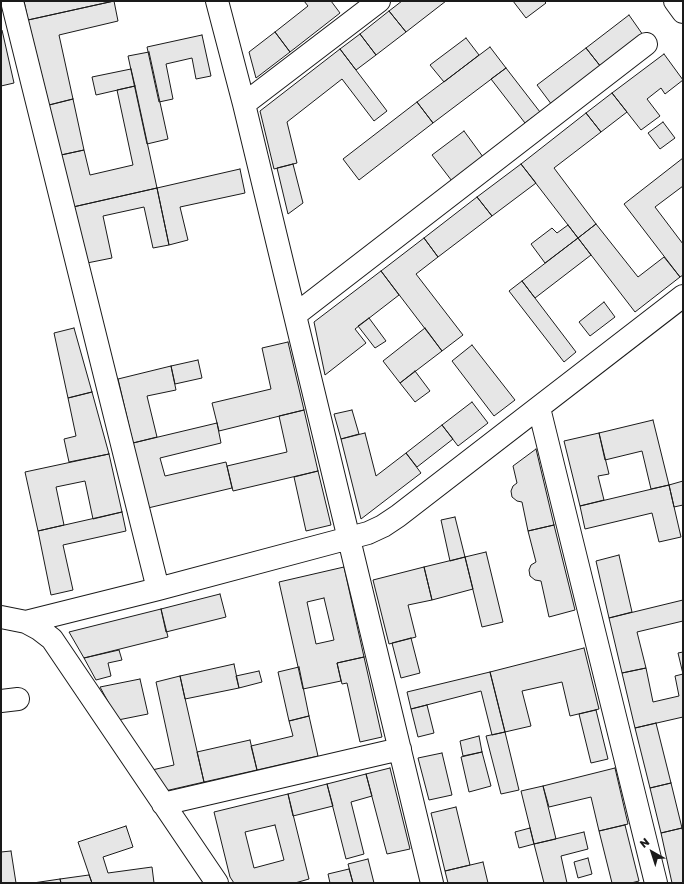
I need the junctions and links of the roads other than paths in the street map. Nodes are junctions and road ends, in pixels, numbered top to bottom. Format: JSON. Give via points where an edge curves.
{"nodes":[{"id":1,"x":12,"y":1,"type":"edge"},
{"id":2,"x":217,"y":1,"type":"edge"},
{"id":3,"x":379,"y":1,"type":"edge"},
{"id":4,"x":675,"y":1,"type":"edge"},
{"id":5,"x":683,"y":12,"type":"edge"},
{"id":6,"x":646,"y":44,"type":"dead end"},
{"id":7,"x":244,"y":104,"type":"junction"},
{"id":8,"x":683,"y":296,"type":"edge"},
{"id":9,"x":295,"y":315,"type":"junction"},
{"id":10,"x":539,"y":408,"type":"junction"},
{"id":11,"x":349,"y":537,"type":"junction"},
{"id":12,"x":158,"y":589,"type":"junction"},
{"id":13,"x":1,"y":617,"type":"edge"},
{"id":14,"x":26,"y":622,"type":"junction"},
{"id":15,"x":400,"y":749,"type":"junction"},
{"id":16,"x":163,"y":804,"type":"junction"},
{"id":17,"x":217,"y":883,"type":"edge"},
{"id":18,"x":432,"y":883,"type":"edge"},
{"id":19,"x":656,"y":883,"type":"edge"}],
"edges":[{"from":1,"to":12,"type":"street"},
{"from":2,"to":7,"type":"street"},
{"from":3,"to":7,"type":"street"},
{"from":4,"to":5,"type":"street"},
{"from":6,"to":9,"type":"street"},
{"from":7,"to":9,"type":"street"},
{"from":8,"to":10,"type":"street"},
{"from":9,"to":11,"type":"street"},
{"from":10,"to":11,"type":"street","via":[[398,516],[383,526]]},
{"from":10,"to":19,"type":"street"},
{"from":11,"to":12,"type":"street"},
{"from":11,"to":15,"type":"street"},
{"from":12,"to":14,"type":"street"},
{"from":13,"to":14,"type":"street"},
{"from":14,"to":16,"type":"street","via":[[52,639]]},
{"from":15,"to":16,"type":"street"},
{"from":15,"to":18,"type":"street"},
{"from":16,"to":17,"type":"street"}]}
